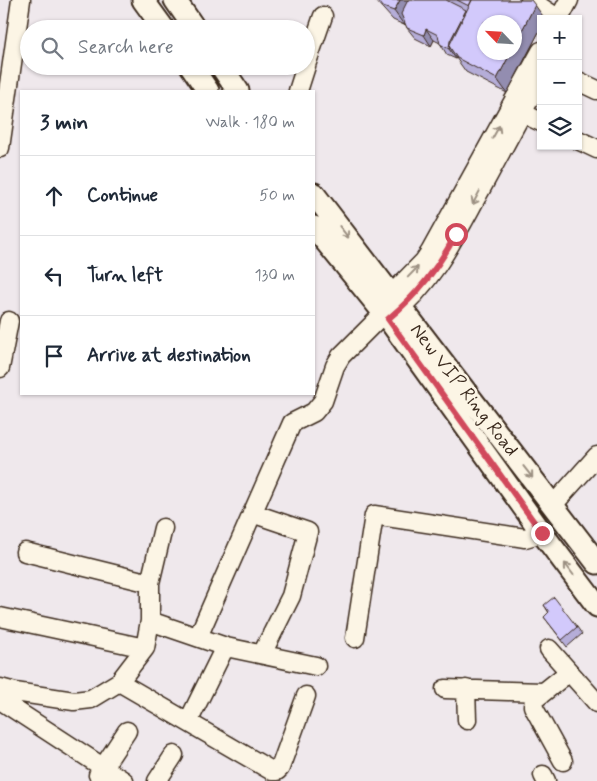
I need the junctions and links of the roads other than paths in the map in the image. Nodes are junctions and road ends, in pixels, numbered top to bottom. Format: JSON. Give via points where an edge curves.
{"nodes":[{"id":1,"x":21,"y":0,"type":"edge"},
{"id":2,"x":143,"y":0,"type":"edge"},
{"id":3,"x":175,"y":0,"type":"edge"},
{"id":4,"x":530,"y":0,"type":"edge"},
{"id":5,"x":543,"y":0,"type":"edge"},
{"id":6,"x":570,"y":10,"type":"edge"},
{"id":7,"x":323,"y":16,"type":"dead end"},
{"id":8,"x":157,"y":20,"type":"edge"},
{"id":9,"x":189,"y":20,"type":"edge"},
{"id":10,"x":315,"y":32,"type":"edge"},
{"id":11,"x":14,"y":48,"type":"edge"},
{"id":12,"x":537,"y":58,"type":"edge"},
{"id":13,"x":196,"y":75,"type":"edge"},
{"id":14,"x":227,"y":75,"type":"edge"},
{"id":15,"x":303,"y":75,"type":"edge"},
{"id":16,"x":582,"y":83,"type":"edge"},
{"id":17,"x":537,"y":85,"type":"edge"},
{"id":18,"x":207,"y":90,"type":"edge"},
{"id":19,"x":237,"y":90,"type":"edge"},
{"id":20,"x":298,"y":90,"type":"edge"},
{"id":21,"x":597,"y":90,"type":"edge"},
{"id":22,"x":9,"y":99,"type":"edge"},
{"id":23,"x":522,"y":113,"type":"junction"},
{"id":24,"x":537,"y":120,"type":"edge"},
{"id":25,"x":582,"y":142,"type":"edge"},
{"id":26,"x":0,"y":148,"type":"edge"},
{"id":27,"x":597,"y":149,"type":"edge"},
{"id":28,"x":315,"y":196,"type":"edge"},
{"id":29,"x":315,"y":228,"type":"edge"},
{"id":30,"x":389,"y":308,"type":"junction"},
{"id":31,"x":9,"y":321,"type":"dead end"},
{"id":32,"x":0,"y":368,"type":"edge"},
{"id":33,"x":597,"y":456,"type":"edge"},
{"id":34,"x":553,"y":505,"type":"junction"},
{"id":35,"x":252,"y":513,"type":"junction"},
{"id":36,"x":163,"y":528,"type":"dead end"},
{"id":37,"x":542,"y":533,"type":"junction"},
{"id":38,"x":25,"y":552,"type":"dead end"},
{"id":39,"x":597,"y":563,"type":"edge"},
{"id":40,"x":150,"y":583,"type":"junction"},
{"id":41,"x":597,"y":606,"type":"edge"},
{"id":42,"x":0,"y":617,"type":"edge"},
{"id":43,"x":150,"y":621,"type":"junction"},
{"id":44,"x":198,"y":637,"type":"junction"},
{"id":45,"x":355,"y":638,"type":"dead end"},
{"id":46,"x":225,"y":646,"type":"junction"},
{"id":47,"x":145,"y":648,"type":"junction"},
{"id":48,"x":549,"y":649,"type":"dead end"},
{"id":49,"x":262,"y":654,"type":"junction"},
{"id":50,"x":316,"y":666,"type":"dead end"},
{"id":51,"x":569,"y":672,"type":"junction"},
{"id":52,"x":119,"y":682,"type":"junction"},
{"id":53,"x":0,"y":688,"type":"edge"},
{"id":54,"x":445,"y":689,"type":"dead end"},
{"id":55,"x":466,"y":689,"type":"junction"},
{"id":56,"x":543,"y":692,"type":"junction"},
{"id":57,"x":306,"y":696,"type":"dead end"},
{"id":58,"x":0,"y":700,"type":"edge"},
{"id":59,"x":597,"y":703,"type":"edge"},
{"id":60,"x":0,"y":711,"type":"edge"},
{"id":61,"x":467,"y":720,"type":"dead end"},
{"id":62,"x":188,"y":722,"type":"junction"},
{"id":63,"x":127,"y":731,"type":"dead end"},
{"id":64,"x":174,"y":755,"type":"dead end"},
{"id":65,"x":563,"y":761,"type":"dead end"},
{"id":66,"x":102,"y":774,"type":"edge"},
{"id":67,"x":124,"y":781,"type":"edge"},
{"id":68,"x":157,"y":781,"type":"edge"}],
"edges":[{"from":1,"to":11,"type":"street"},
{"from":2,"to":8,"type":"main road"},
{"from":3,"to":9,"type":"main road"},
{"from":4,"to":6,"type":"street"},
{"from":5,"to":6,"type":"street"},
{"from":7,"to":10,"type":"street"},
{"from":11,"to":22,"type":"street"},
{"from":30,"to":12,"type":"street","one_way":true,"via":[[430,252]]},
{"from":13,"to":18,"type":"main road"},
{"from":14,"to":19,"type":"main road"},
{"from":15,"to":20,"type":"street"},
{"from":16,"to":21,"type":"street"},
{"from":17,"to":23,"type":"street"},
{"from":22,"to":26,"type":"street"},
{"from":23,"to":24,"type":"street"},
{"from":23,"to":30,"type":"street","one_way":true,"via":[[435,270]]},
{"from":25,"to":27,"type":"street"},
{"from":28,"to":30,"type":"main road","name":"New VIP Ring Road","one_way":true},
{"from":29,"to":30,"type":"main road","name":"New VIP Ring Road"},
{"from":30,"to":34,"type":"main road","name":"New VIP Ring Road","one_way":true},
{"from":30,"to":35,"type":"street","via":[[341,356],[323,402],[314,412],[292,423]]},
{"from":30,"to":37,"type":"main road","name":"New VIP Ring Road"},
{"from":31,"to":32,"type":"street"},
{"from":33,"to":34,"type":"street"},
{"from":34,"to":39,"type":"main road","name":"New VIP Ring Road"},
{"from":35,"to":44,"type":"street"},
{"from":35,"to":49,"type":"street","via":[[308,532],[291,596]]},
{"from":36,"to":40,"type":"street"},
{"from":41,"to":37,"type":"main road","name":"New VIP Ring Road","one_way":true},
{"from":37,"to":45,"type":"street","via":[[525,538],[374,515]]},
{"from":38,"to":40,"type":"street"},
{"from":40,"to":43,"type":"street"},
{"from":42,"to":47,"type":"street"},
{"from":43,"to":44,"type":"street"},
{"from":43,"to":47,"type":"street"},
{"from":44,"to":46,"type":"street"},
{"from":46,"to":49,"type":"street"},
{"from":46,"to":62,"type":"street"},
{"from":47,"to":52,"type":"street"},
{"from":48,"to":51,"type":"street"},
{"from":49,"to":50,"type":"street"},
{"from":51,"to":56,"type":"street"},
{"from":51,"to":59,"type":"street"},
{"from":52,"to":53,"type":"street","via":[[91,699],[74,701]]},
{"from":52,"to":62,"type":"street"},
{"from":54,"to":55,"type":"street"},
{"from":55,"to":56,"type":"street"},
{"from":55,"to":61,"type":"street"},
{"from":56,"to":65,"type":"street","via":[[534,700],[533,706]]},
{"from":57,"to":62,"type":"street","via":[[277,771]]},
{"from":58,"to":66,"type":"street"},
{"from":60,"to":66,"type":"street"},
{"from":63,"to":66,"type":"street"},
{"from":64,"to":68,"type":"street"},
{"from":66,"to":67,"type":"street"}]}
